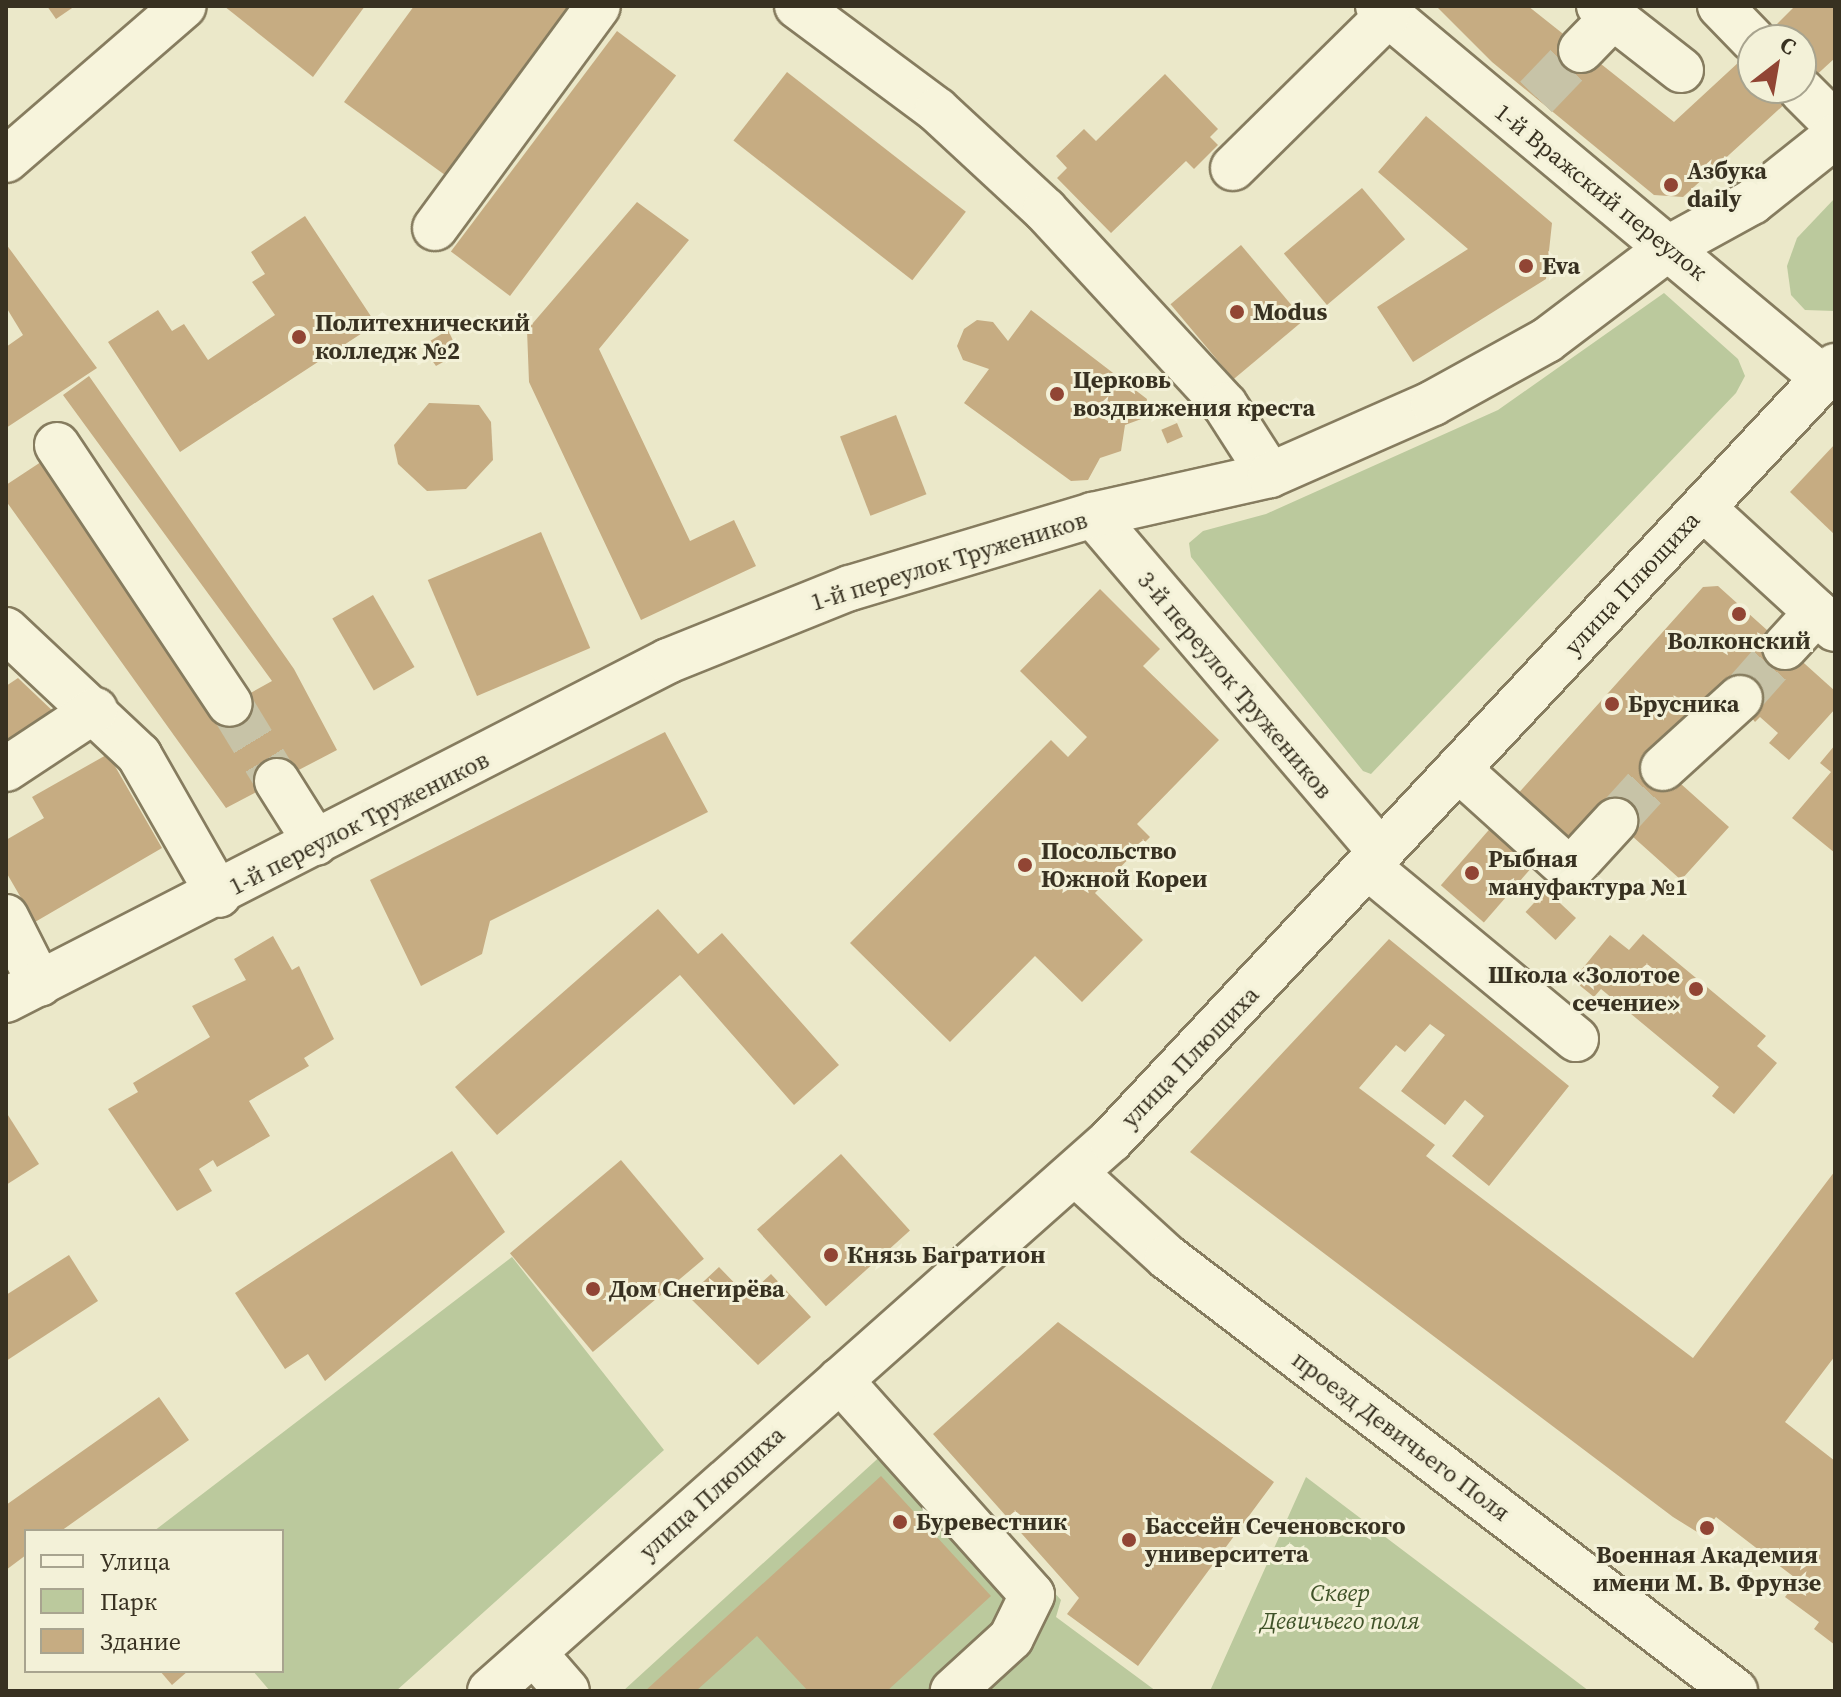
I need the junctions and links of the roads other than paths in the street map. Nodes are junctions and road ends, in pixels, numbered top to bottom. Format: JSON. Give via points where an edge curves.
{"nodes":[{"id":1,"x":184,"y":6,"type":"edge"},
{"id":2,"x":598,"y":6,"type":"edge"},
{"id":3,"x":797,"y":6,"type":"edge"},
{"id":4,"x":1720,"y":6,"type":"edge"},
{"id":5,"x":1383,"y":11,"type":"edge"},
{"id":6,"x":1606,"y":11,"type":"edge"},
{"id":7,"x":1737,"y":24,"type":"edge"},
{"id":8,"x":1581,"y":50,"type":"tunnel mouth"},
{"id":9,"x":1681,"y":70,"type":"dead end"},
{"id":10,"x":1815,"y":104,"type":"edge"},
{"id":11,"x":1835,"y":124,"type":"edge"},
{"id":12,"x":1835,"y":136,"type":"edge"},
{"id":13,"x":6,"y":160,"type":"edge"},
{"id":14,"x":1233,"y":168,"type":"dead end"},
{"id":15,"x":435,"y":228,"type":"dead end"},
{"id":16,"x":1670,"y":247,"type":"junction"},
{"id":17,"x":1829,"y":372,"type":"edge"},
{"id":18,"x":57,"y":445,"type":"dead end"},
{"id":19,"x":1270,"y":475,"type":"junction"},
{"id":20,"x":1703,"y":508,"type":"junction"},
{"id":21,"x":1093,"y":515,"type":"junction"},
{"id":22,"x":1826,"y":621,"type":"edge"},
{"id":23,"x":6,"y":630,"type":"edge"},
{"id":24,"x":1785,"y":647,"type":"tunnel mouth"},
{"id":25,"x":1740,"y":698,"type":"tunnel mouth"},
{"id":26,"x":230,"y":704,"type":"tunnel mouth"},
{"id":27,"x":95,"y":710,"type":"junction"},
{"id":28,"x":1663,"y":768,"type":"tunnel mouth"},
{"id":29,"x":6,"y":769,"type":"edge"},
{"id":30,"x":1458,"y":769,"type":"junction"},
{"id":31,"x":277,"y":781,"type":"tunnel mouth"},
{"id":32,"x":1615,"y":821,"type":"tunnel mouth"},
{"id":33,"x":316,"y":843,"type":"junction"},
{"id":34,"x":1375,"y":859,"type":"junction"},
{"id":35,"x":219,"y":895,"type":"junction"},
{"id":36,"x":6,"y":917,"type":"edge"},
{"id":37,"x":23,"y":992,"type":"edge"},
{"id":38,"x":1576,"y":1039,"type":"dead end"},
{"id":39,"x":1075,"y":1173,"type":"junction"},
{"id":40,"x":840,"y":1380,"type":"junction"},
{"id":41,"x":534,"y":1653,"type":"junction"},
{"id":42,"x":490,"y":1691,"type":"edge"},
{"id":43,"x":567,"y":1691,"type":"edge"},
{"id":44,"x":953,"y":1691,"type":"edge"},
{"id":45,"x":1735,"y":1691,"type":"edge"}],
"edges":[{"from":1,"to":13,"type":"street"},
{"from":2,"to":15,"type":"street"},
{"from":3,"to":19,"type":"street","via":[[937,110],[1045,210],[1225,405]]},
{"from":4,"to":7,"type":"street"},
{"from":5,"to":14,"type":"street"},
{"from":5,"to":16,"type":"street","name":"1-й Вражский переулок","via":[[1524,109]]},
{"from":6,"to":8,"type":"street"},
{"from":6,"to":9,"type":"street"},
{"from":10,"to":11,"type":"street"},
{"from":12,"to":16,"type":"street","name":"1-й переулок Тружеников","via":[[1752,202]]},
{"from":16,"to":17,"type":"street","name":"1-й Вражский переулок"},
{"from":16,"to":19,"type":"street","name":"1-й переулок Тружеников","via":[[1547,340],[1433,403]]},
{"from":17,"to":20,"type":"street","name":"улица Плющиха"},
{"from":18,"to":26,"type":"street"},
{"from":19,"to":21,"type":"street","name":"1-й переулок Тружеников"},
{"from":20,"to":22,"type":"street"},
{"from":20,"to":30,"type":"street","name":"улица Плющиха"},
{"from":21,"to":33,"type":"street","name":"1-й переулок Тружеников","via":[[850,588],[668,661]]},
{"from":21,"to":34,"type":"street","name":"3-й переулок Тружеников"},
{"from":22,"to":24,"type":"street"},
{"from":23,"to":27,"type":"street"},
{"from":25,"to":28,"type":"street"},
{"from":27,"to":29,"type":"street","via":[[44,733]]},
{"from":27,"to":35,"type":"street","via":[[152,774]]},
{"from":30,"to":32,"type":"street","via":[[1570,870]]},
{"from":30,"to":34,"type":"street","name":"улица Плющиха"},
{"from":31,"to":33,"type":"street"},
{"from":33,"to":35,"type":"street","name":"1-й переулок Тружеников"},
{"from":34,"to":38,"type":"street","name":"3-й переулок Тружеников"},
{"from":34,"to":39,"type":"street","name":"улица Плющиха"},
{"from":35,"to":37,"type":"street","name":"1-й переулок Тружеников"},
{"from":36,"to":37,"type":"street"},
{"from":39,"to":40,"type":"street","name":"улица Плющиха"},
{"from":39,"to":45,"type":"street","name":"проезд Девичьего Поля","via":[[1167,1257]]},
{"from":40,"to":41,"type":"street","name":"улица Плющиха"},
{"from":40,"to":44,"type":"street","via":[[1032,1595],[1011,1638]]},
{"from":41,"to":42,"type":"street","name":"улица Плющиха"},
{"from":41,"to":43,"type":"street"}]}
